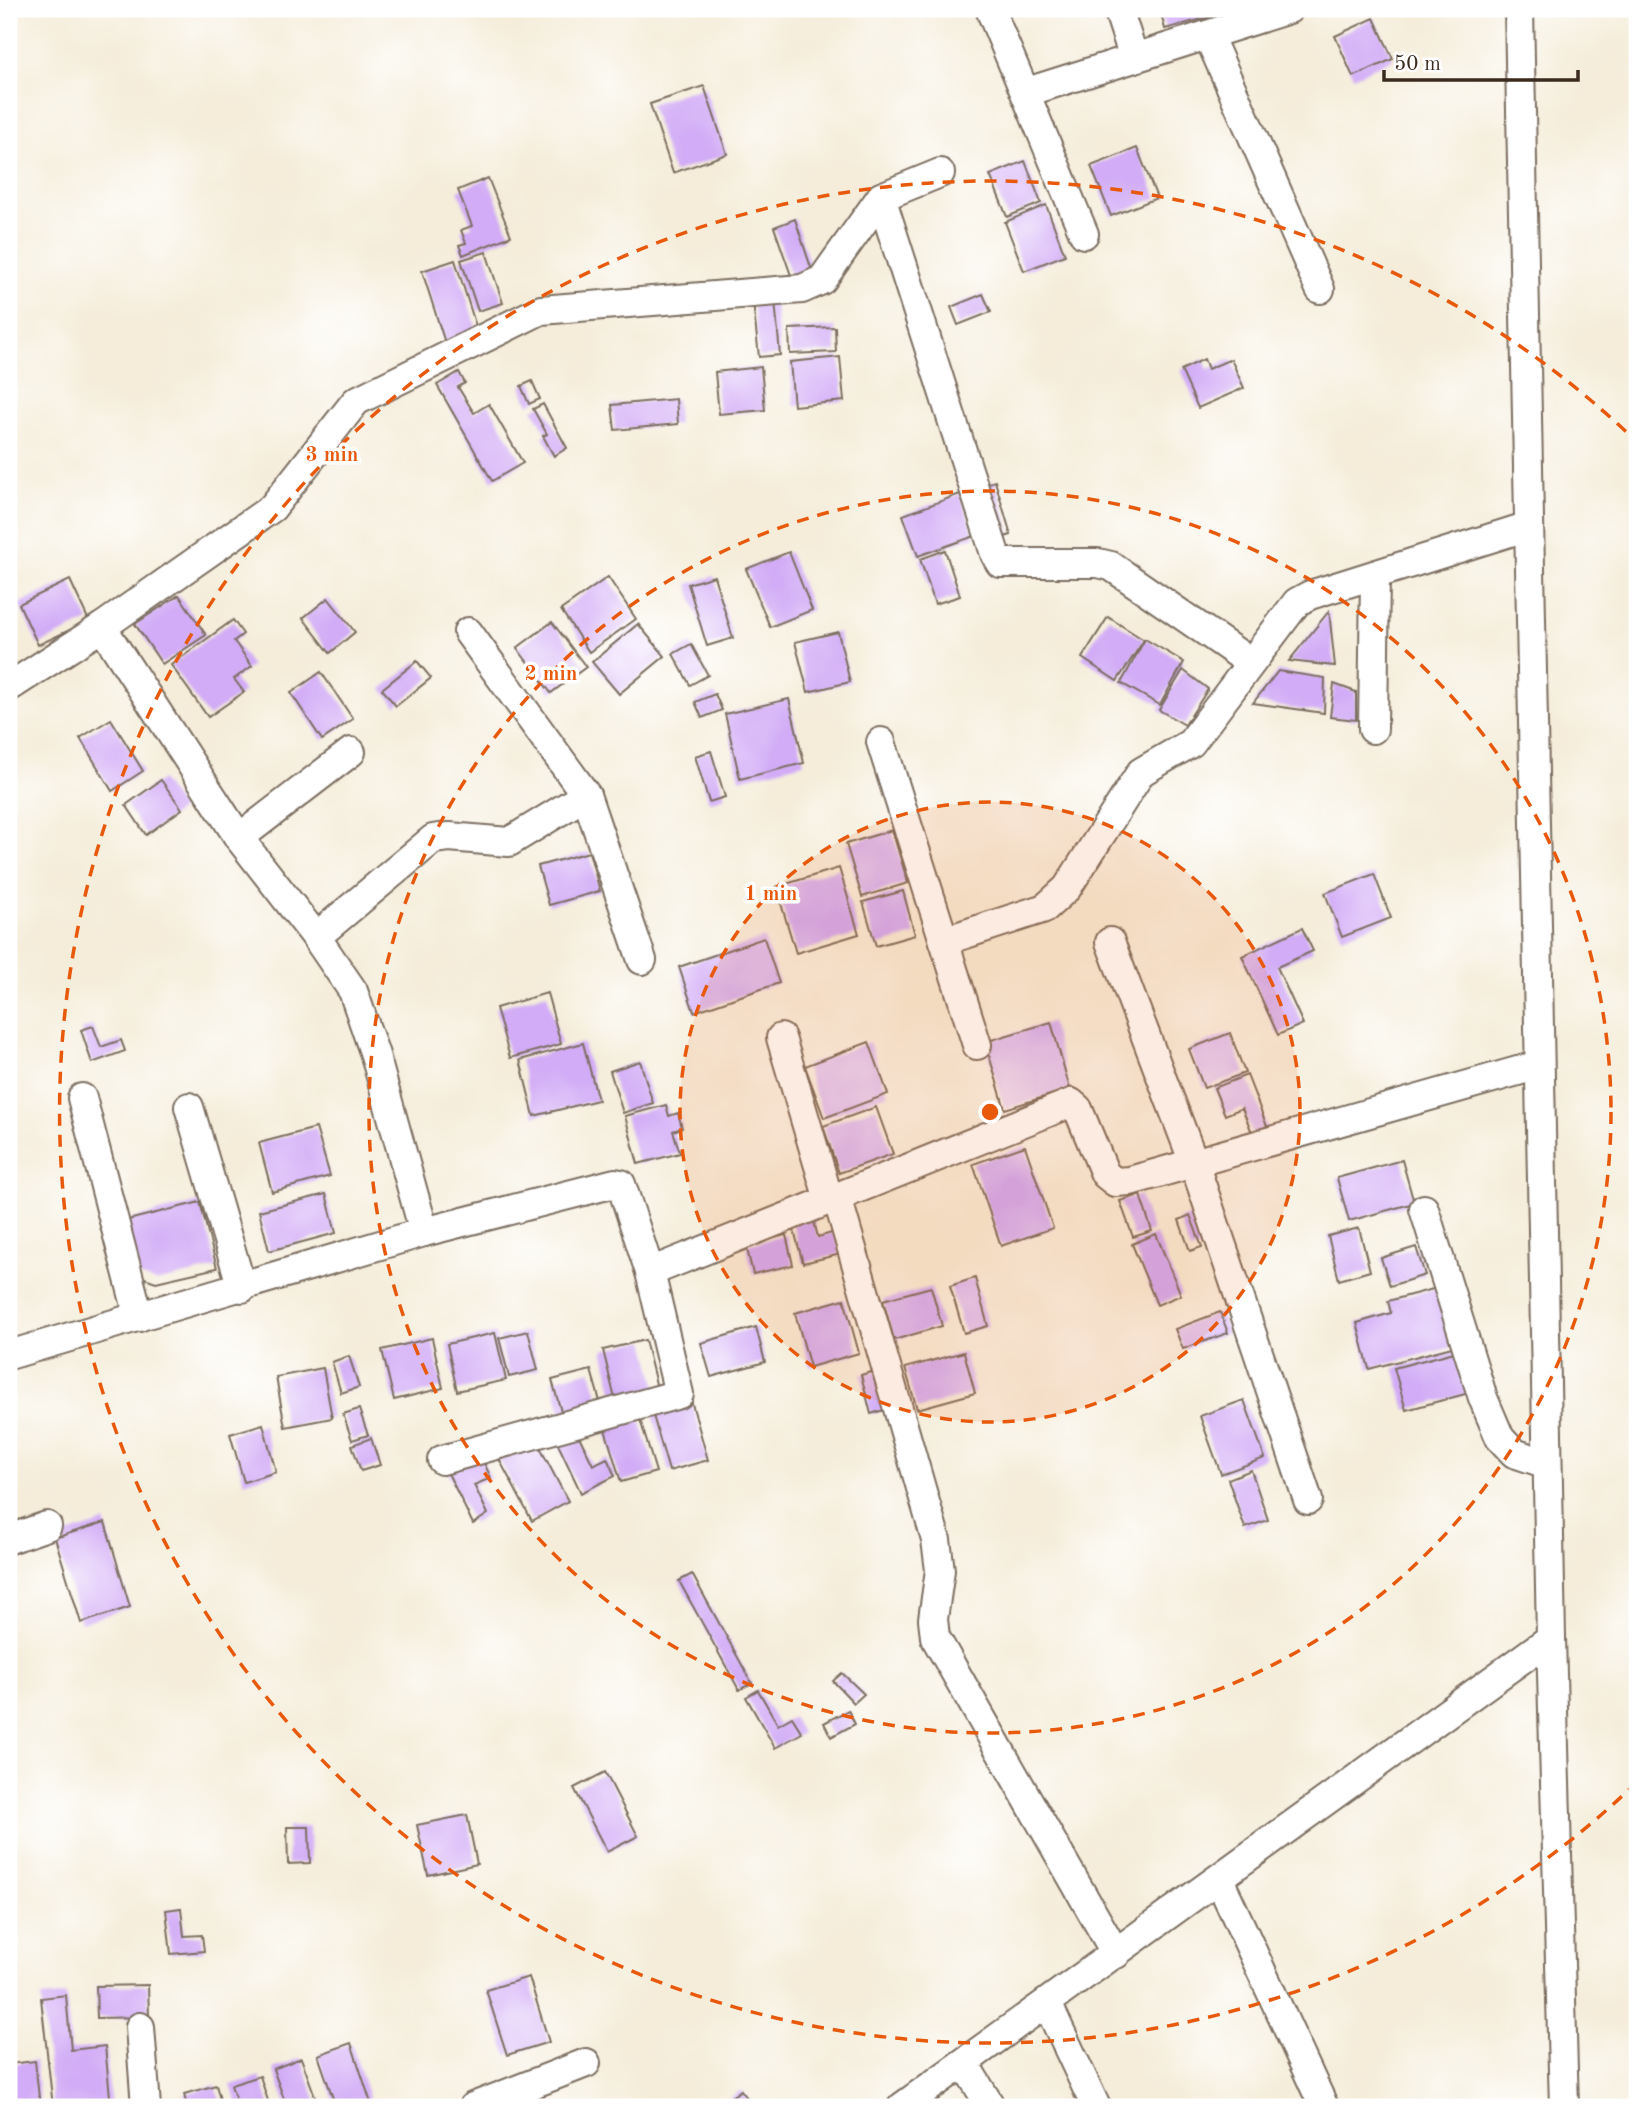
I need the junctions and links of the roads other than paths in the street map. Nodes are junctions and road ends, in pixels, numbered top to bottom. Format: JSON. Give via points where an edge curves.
{"nodes":[{"id":1,"x":990,"y":9,"type":"edge"},
{"id":2,"x":1118,"y":9,"type":"edge"},
{"id":3,"x":1289,"y":9,"type":"edge"},
{"id":4,"x":1519,"y":9,"type":"edge"},
{"id":5,"x":1208,"y":35,"type":"junction"},
{"id":6,"x":1134,"y":58,"type":"junction"},
{"id":7,"x":1027,"y":92,"type":"junction"},
{"id":8,"x":940,"y":173,"type":"dead end"},
{"id":9,"x":881,"y":197,"type":"junction"},
{"id":10,"x":1084,"y":234,"type":"dead end"},
{"id":11,"x":1320,"y":289,"type":"dead end"},
{"id":12,"x":1529,"y":526,"type":"junction"},
{"id":13,"x":1375,"y":575,"type":"junction"},
{"id":14,"x":102,"y":627,"type":"junction"},
{"id":15,"x":468,"y":632,"type":"dead end"},
{"id":16,"x":1250,"y":662,"type":"junction"},
{"id":17,"x":9,"y":687,"type":"edge"},
{"id":18,"x":1373,"y":729,"type":"dead end"},
{"id":19,"x":881,"y":742,"type":"dead end"},
{"id":20,"x":351,"y":752,"type":"dead end"},
{"id":21,"x":586,"y":795,"type":"junction"},
{"id":22,"x":239,"y":838,"type":"junction"},
{"id":23,"x":316,"y":937,"type":"junction"},
{"id":24,"x":944,"y":941,"type":"junction"},
{"id":25,"x":1110,"y":942,"type":"dead end"},
{"id":26,"x":642,"y":960,"type":"dead end"},
{"id":27,"x":781,"y":1038,"type":"dead end"},
{"id":28,"x":976,"y":1045,"type":"dead end"},
{"id":29,"x":1539,"y":1065,"type":"junction"},
{"id":30,"x":82,"y":1098,"type":"dead end"},
{"id":31,"x":189,"y":1107,"type":"dead end"},
{"id":32,"x":1194,"y":1163,"type":"junction"},
{"id":33,"x":833,"y":1198,"type":"junction"},
{"id":34,"x":1424,"y":1209,"type":"dead end"},
{"id":35,"x":424,"y":1232,"type":"junction"},
{"id":36,"x":650,"y":1272,"type":"junction"},
{"id":37,"x":242,"y":1288,"type":"junction"},
{"id":38,"x":139,"y":1317,"type":"junction"},
{"id":39,"x":9,"y":1355,"type":"edge"},
{"id":40,"x":442,"y":1460,"type":"dead end"},
{"id":41,"x":1547,"y":1464,"type":"junction"},
{"id":42,"x":1308,"y":1500,"type":"dead end"},
{"id":43,"x":47,"y":1527,"type":"dead end"},
{"id":44,"x":9,"y":1539,"type":"edge"},
{"id":45,"x":1551,"y":1638,"type":"junction"},
{"id":46,"x":1219,"y":1879,"type":"junction"},
{"id":47,"x":1116,"y":1954,"type":"junction"},
{"id":48,"x":1047,"y":2003,"type":"junction"},
{"id":49,"x":140,"y":2027,"type":"dead end"},
{"id":50,"x":586,"y":2063,"type":"dead end"},
{"id":51,"x":964,"y":2063,"type":"junction"},
{"id":52,"x":146,"y":2107,"type":"edge"},
{"id":53,"x":473,"y":2107,"type":"edge"},
{"id":54,"x":902,"y":2107,"type":"edge"},
{"id":55,"x":991,"y":2107,"type":"edge"},
{"id":56,"x":1096,"y":2107,"type":"edge"},
{"id":57,"x":1324,"y":2107,"type":"edge"},
{"id":58,"x":1564,"y":2107,"type":"edge"}],
"edges":[{"from":1,"to":7,"type":"street"},
{"from":2,"to":6,"type":"street"},
{"from":3,"to":5,"type":"street"},
{"from":4,"to":12,"type":"street"},
{"from":5,"to":6,"type":"street"},
{"from":5,"to":11,"type":"street"},
{"from":6,"to":7,"type":"street"},
{"from":7,"to":10,"type":"street"},
{"from":8,"to":9,"type":"street"},
{"from":9,"to":14,"type":"street","via":[[821,280],[802,289],[541,310],[356,401],[272,508]]},
{"from":9,"to":16,"type":"street","via":[[1000,562],[1111,566]]},
{"from":12,"to":13,"type":"street"},
{"from":12,"to":29,"type":"street"},
{"from":13,"to":16,"type":"street","via":[[1297,602]]},
{"from":13,"to":18,"type":"street"},
{"from":14,"to":17,"type":"street"},
{"from":14,"to":22,"type":"street"},
{"from":15,"to":21,"type":"street"},
{"from":16,"to":24,"type":"street","via":[[1191,743],[1141,772],[1067,888],[1045,908]]},
{"from":19,"to":24,"type":"street"},
{"from":20,"to":22,"type":"street"},
{"from":21,"to":23,"type":"street","via":[[509,842],[433,839]]},
{"from":21,"to":26,"type":"street"},
{"from":22,"to":23,"type":"street"},
{"from":23,"to":35,"type":"street","via":[[353,990]]},
{"from":24,"to":28,"type":"street"},
{"from":25,"to":32,"type":"street"},
{"from":27,"to":33,"type":"street"},
{"from":29,"to":32,"type":"street"},
{"from":29,"to":41,"type":"street"},
{"from":30,"to":38,"type":"street"},
{"from":31,"to":37,"type":"street"},
{"from":32,"to":33,"type":"street","via":[[1115,1182],[1105,1174],[1078,1109],[1071,1103]]},
{"from":32,"to":42,"type":"street"},
{"from":33,"to":36,"type":"street"},
{"from":33,"to":47,"type":"street","via":[[936,1540],[940,1570],[935,1637]]},
{"from":34,"to":41,"type":"street","via":[[1483,1398],[1500,1438],[1514,1453]]},
{"from":35,"to":36,"type":"street","via":[[621,1184]]},
{"from":35,"to":37,"type":"street"},
{"from":36,"to":40,"type":"street","via":[[679,1394]]},
{"from":37,"to":38,"type":"street"},
{"from":38,"to":39,"type":"street"},
{"from":41,"to":45,"type":"street"},
{"from":43,"to":44,"type":"street"},
{"from":45,"to":46,"type":"street"},
{"from":45,"to":58,"type":"street"},
{"from":46,"to":47,"type":"street"},
{"from":46,"to":57,"type":"street"},
{"from":47,"to":48,"type":"street"},
{"from":48,"to":51,"type":"street"},
{"from":48,"to":56,"type":"street"},
{"from":49,"to":52,"type":"street"},
{"from":50,"to":53,"type":"street"},
{"from":51,"to":54,"type":"street"},
{"from":51,"to":55,"type":"street"}]}
